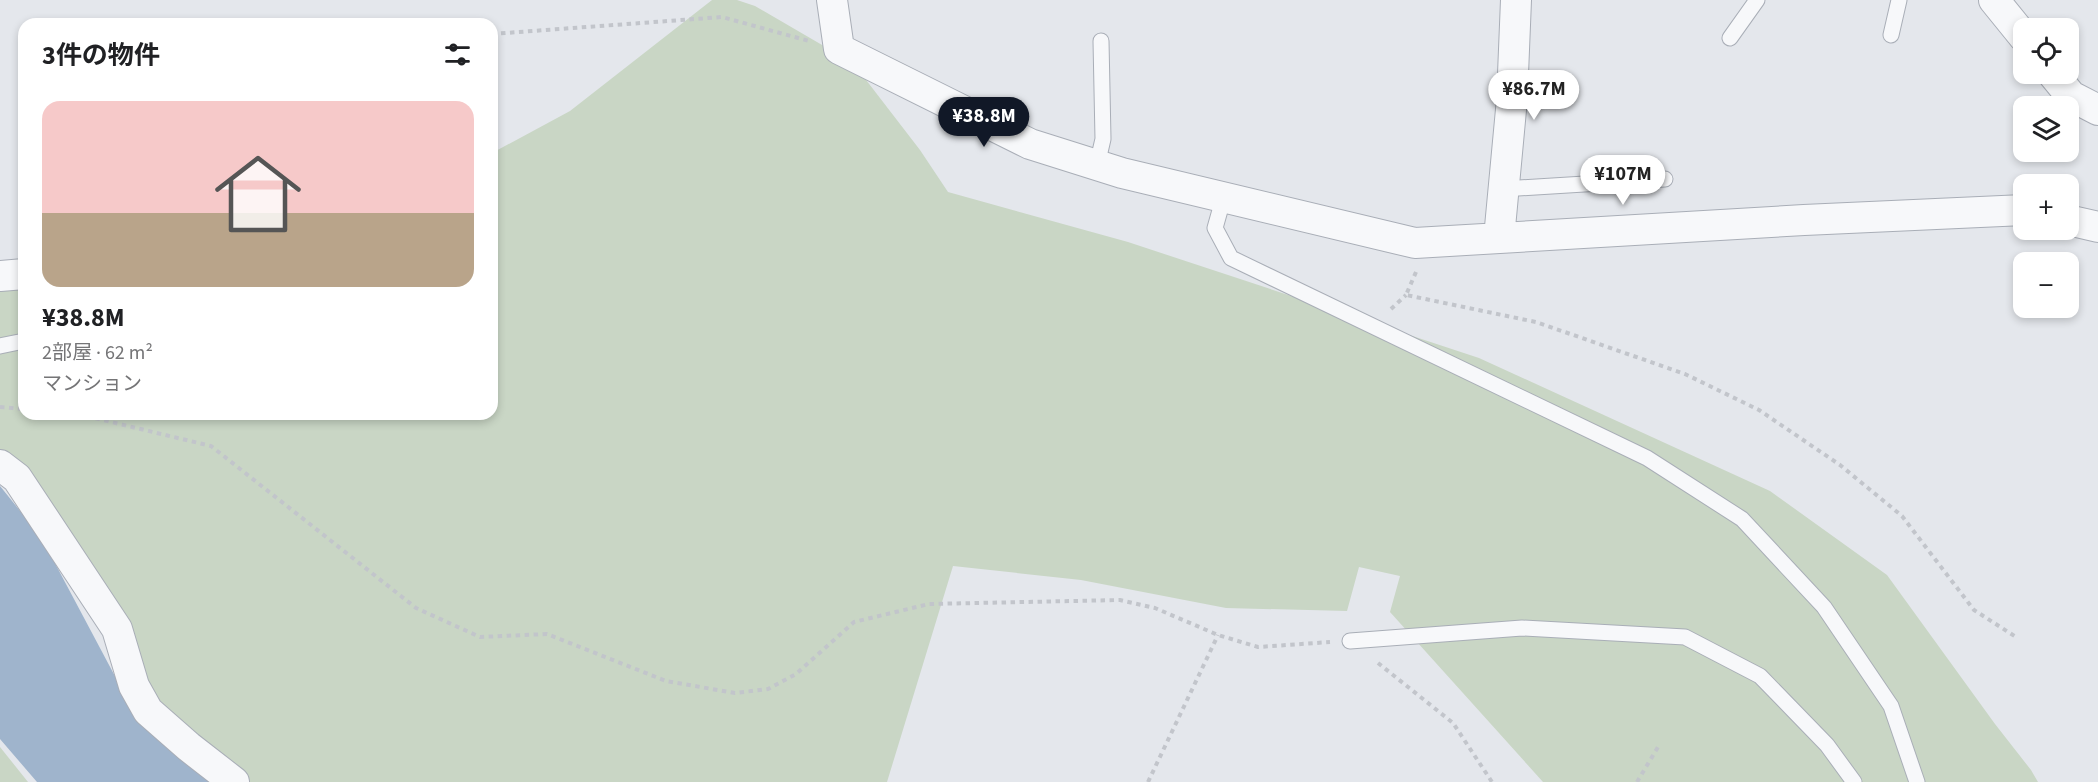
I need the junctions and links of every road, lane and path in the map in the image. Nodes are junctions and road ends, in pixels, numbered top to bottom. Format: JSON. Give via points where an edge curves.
{"nodes":[{"id":1,"x":832,"y":0,"type":"edge"},
{"id":2,"x":1516,"y":0,"type":"edge"},
{"id":3,"x":1757,"y":0,"type":"edge"},
{"id":4,"x":1899,"y":0,"type":"edge"},
{"id":5,"x":1996,"y":1,"type":"edge"},
{"id":6,"x":2013,"y":23,"type":"edge"},
{"id":7,"x":498,"y":34,"type":"edge"},
{"id":8,"x":1891,"y":35,"type":"dead end"},
{"id":9,"x":1730,"y":38,"type":"dead end"},
{"id":10,"x":1101,"y":41,"type":"dead end"},
{"id":11,"x":839,"y":49,"type":"junction"},
{"id":12,"x":2061,"y":84,"type":"edge"},
{"id":13,"x":2098,"y":110,"type":"edge"},
{"id":14,"x":1097,"y":165,"type":"junction"},
{"id":15,"x":1665,"y":179,"type":"dead end"},
{"id":16,"x":1503,"y":189,"type":"junction"},
{"id":17,"x":1224,"y":196,"type":"junction"},
{"id":18,"x":2013,"y":211,"type":"edge"},
{"id":19,"x":2079,"y":223,"type":"edge"},
{"id":20,"x":2098,"y":227,"type":"edge"},
{"id":21,"x":1499,"y":238,"type":"junction"},
{"id":22,"x":1429,"y":242,"type":"junction"},
{"id":23,"x":18,"y":274,"type":"edge"},
{"id":24,"x":0,"y":276,"type":"edge"},
{"id":25,"x":18,"y":342,"type":"edge"},
{"id":26,"x":0,"y":346,"type":"edge"},
{"id":27,"x":0,"y":407,"type":"edge"},
{"id":28,"x":18,"y":408,"type":"edge"},
{"id":29,"x":103,"y":420,"type":"edge"},
{"id":30,"x":0,"y":465,"type":"edge"},
{"id":31,"x":1218,"y":635,"type":"junction"},
{"id":32,"x":2016,"y":637,"type":"dead end"},
{"id":33,"x":1350,"y":640,"type":"junction"},
{"id":34,"x":1658,"y":747,"type":"dead end"},
{"id":35,"x":234,"y":782,"type":"edge"},
{"id":36,"x":1149,"y":782,"type":"edge"},
{"id":37,"x":1492,"y":782,"type":"edge"},
{"id":38,"x":1637,"y":782,"type":"edge"},
{"id":39,"x":1854,"y":782,"type":"edge"},
{"id":40,"x":1917,"y":782,"type":"edge"}],
"edges":[{"from":1,"to":11,"type":"street"},
{"from":2,"to":16,"type":"street"},
{"from":3,"to":9,"type":"lane"},
{"from":4,"to":8,"type":"lane"},
{"from":5,"to":6,"type":"street"},
{"from":7,"to":11,"type":"path","via":[[722,17]]},
{"from":10,"to":14,"type":"lane","via":[[1103,139]]},
{"from":11,"to":14,"type":"street","via":[[1030,144]]},
{"from":12,"to":13,"type":"street","via":[[2071,96]]},
{"from":14,"to":17,"type":"street"},
{"from":15,"to":16,"type":"lane"},
{"from":16,"to":21,"type":"street"},
{"from":17,"to":22,"type":"street","via":[[1415,243]]},
{"from":17,"to":40,"type":"lane","via":[[1215,228],[1231,258],[1647,458],[1742,519],[1824,608],[1891,706]]},
{"from":18,"to":21,"type":"street"},
{"from":19,"to":20,"type":"street"},
{"from":21,"to":22,"type":"street"},
{"from":22,"to":32,"type":"path","via":[[1406,295],[1536,322],[1685,374],[1759,410],[1840,465],[1902,516],[1974,610]]},
{"from":23,"to":24,"type":"street"},
{"from":25,"to":26,"type":"lane"},
{"from":27,"to":28,"type":"path"},
{"from":29,"to":31,"type":"path","via":[[211,446],[416,608],[480,637],[547,634],[666,681],[735,693],[768,689],[796,674],[854,622],[929,604],[1120,600],[1155,608]]},
{"from":30,"to":35,"type":"street","via":[[16,478],[117,629],[134,686],[148,711]]},
{"from":31,"to":33,"type":"path","via":[[1258,646]]},
{"from":31,"to":36,"type":"path"},
{"from":33,"to":37,"type":"path","via":[[1453,723]]},
{"from":33,"to":39,"type":"lane","via":[[1522,628],[1685,636],[1760,676],[1827,745]]},
{"from":34,"to":38,"type":"path"}]}
